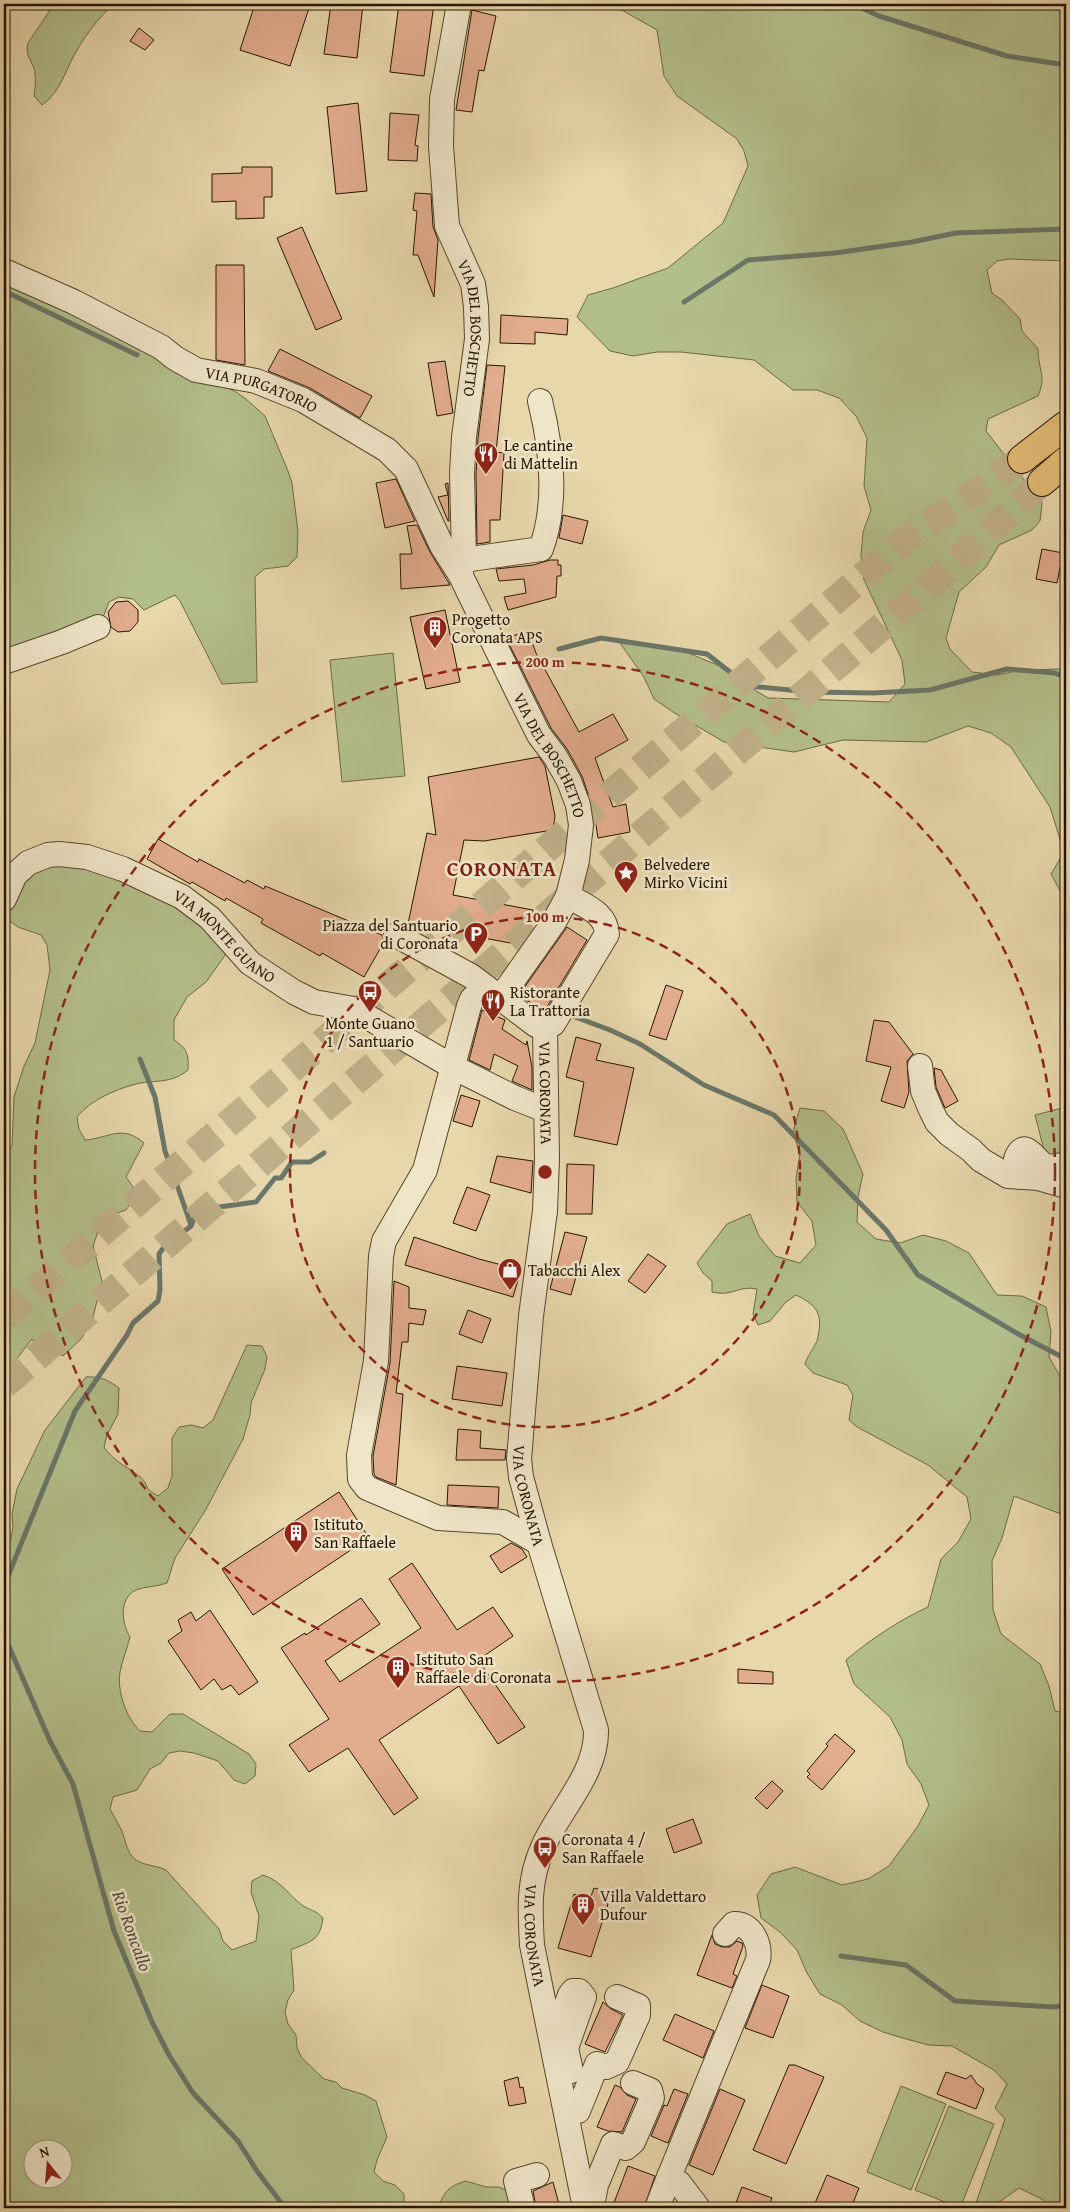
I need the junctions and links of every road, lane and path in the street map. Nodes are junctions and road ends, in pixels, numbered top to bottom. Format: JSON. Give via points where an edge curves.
{"nodes":[{"id":1,"x":459,"y":4,"type":"edge"},
{"id":2,"x":4,"y":271,"type":"edge"},
{"id":3,"x":540,"y":401,"type":"dead end"},
{"id":4,"x":1066,"y":425,"type":"edge"},
{"id":5,"x":1022,"y":459,"type":"tunnel mouth"},
{"id":6,"x":1066,"y":461,"type":"edge"},
{"id":7,"x":1042,"y":482,"type":"tunnel mouth"},
{"id":8,"x":462,"y":567,"type":"junction"},
{"id":9,"x":98,"y":627,"type":"dead end"},
{"id":10,"x":4,"y":662,"type":"edge"},
{"id":11,"x":568,"y":896,"type":"junction"},
{"id":12,"x":4,"y":899,"type":"edge"},
{"id":13,"x":396,"y":935,"type":"dead end"},
{"id":14,"x":493,"y":992,"type":"junction"},
{"id":15,"x":545,"y":1027,"type":"junction"},
{"id":16,"x":453,"y":1066,"type":"junction"},
{"id":17,"x":920,"y":1066,"type":"dead end"},
{"id":18,"x":545,"y":1110,"type":"junction"},
{"id":19,"x":1066,"y":1164,"type":"edge"},
{"id":20,"x":1021,"y":1177,"type":"junction"},
{"id":21,"x":1066,"y":1186,"type":"edge"},
{"id":22,"x":539,"y":1542,"type":"junction"},
{"id":23,"x":725,"y":1934,"type":"dead end"},
{"id":24,"x":617,"y":1997,"type":"dead end"},
{"id":25,"x":552,"y":2041,"type":"junction"},
{"id":26,"x":632,"y":2082,"type":"dead end"},
{"id":27,"x":578,"y":2111,"type":"junction"},
{"id":28,"x":537,"y":2175,"type":"dead end"},
{"id":29,"x":669,"y":2177,"type":"junction"},
{"id":30,"x":592,"y":2204,"type":"edge"},
{"id":31,"x":523,"y":2208,"type":"edge"},
{"id":32,"x":657,"y":2208,"type":"edge"},
{"id":33,"x":698,"y":2208,"type":"edge"}],
"edges":[{"from":1,"to":8,"type":"street","name":"VIA DEL BOSCHETTO","via":[[442,99],[441,146],[447,226],[473,284],[476,307],[477,339],[462,474]]},
{"from":2,"to":8,"type":"street","name":"VIA PURGATORIO","via":[[162,347],[196,370],[256,381],[304,400],[387,450],[406,469],[442,546]]},
{"from":3,"to":8,"type":"street","via":[[552,460],[547,533],[541,549]]},
{"from":4,"to":5,"type":"highway"},
{"from":6,"to":7,"type":"highway"},
{"from":8,"to":11,"type":"street","name":"VIA DEL BOSCHETTO","via":[[515,688],[539,735],[569,781],[578,805],[577,860]]},
{"from":9,"to":10,"type":"street"},
{"from":11,"to":14,"type":"street","name":"VIA DEL BOSCHETTO","via":[[554,922]]},
{"from":11,"to":15,"type":"street","name":"VIA CORONATA","via":[[602,916],[607,924],[607,934],[553,1024]]},
{"from":12,"to":16,"type":"street","name":"VIA MONTE GUANO","via":[[15,874],[38,858],[59,854],[104,862],[182,897],[210,918],[250,962],[288,988],[314,1002],[354,1009]]},
{"from":13,"to":14,"type":"street","via":[[471,976]]},
{"from":14,"to":15,"type":"street","via":[[536,1025]]},
{"from":14,"to":16,"type":"street","via":[[472,999]]},
{"from":15,"to":18,"type":"street","name":"VIA CORONATA"},
{"from":16,"to":18,"type":"street","name":"VIA MONTE GUANO"},
{"from":16,"to":22,"type":"street","via":[[425,1170],[384,1241],[380,1256],[376,1361],[360,1449],[360,1479],[367,1488],[438,1518],[504,1522]]},
{"from":17,"to":20,"type":"street","via":[[923,1091],[937,1122],[981,1160],[1008,1176]]},
{"from":18,"to":22,"type":"street","name":"VIA CORONATA","via":[[545,1211],[531,1316],[519,1459]]},
{"from":19,"to":20,"type":"street","via":[[1049,1167],[1042,1164],[1032,1151],[1025,1150],[1016,1159]]},
{"from":20,"to":21,"type":"street"},
{"from":22,"to":25,"type":"street","name":"VIA CORONATA","via":[[596,1730],[592,1761],[543,1847],[531,1886],[532,1945]]},
{"from":23,"to":29,"type":"street","via":[[734,1924],[750,1931],[760,1950],[758,1960]]},
{"from":24,"to":27,"type":"street","via":[[638,2006],[638,2015],[617,2062],[606,2067],[597,2064]]},
{"from":25,"to":27,"type":"street","name":"VIA CORONATA","via":[[570,1996],[579,1991],[584,1997],[566,2048]]},
{"from":25,"to":30,"type":"street","name":"VIA CORONATA"},
{"from":26,"to":30,"type":"street","via":[[650,2090],[652,2098],[634,2142],[626,2148],[613,2144],[596,2185]]},
{"from":27,"to":30,"type":"street","name":"VIA CORONATA"},
{"from":28,"to":31,"type":"street","via":[[516,2181]]},
{"from":29,"to":32,"type":"street"},
{"from":29,"to":33,"type":"street","via":[[679,2184]]}]}
